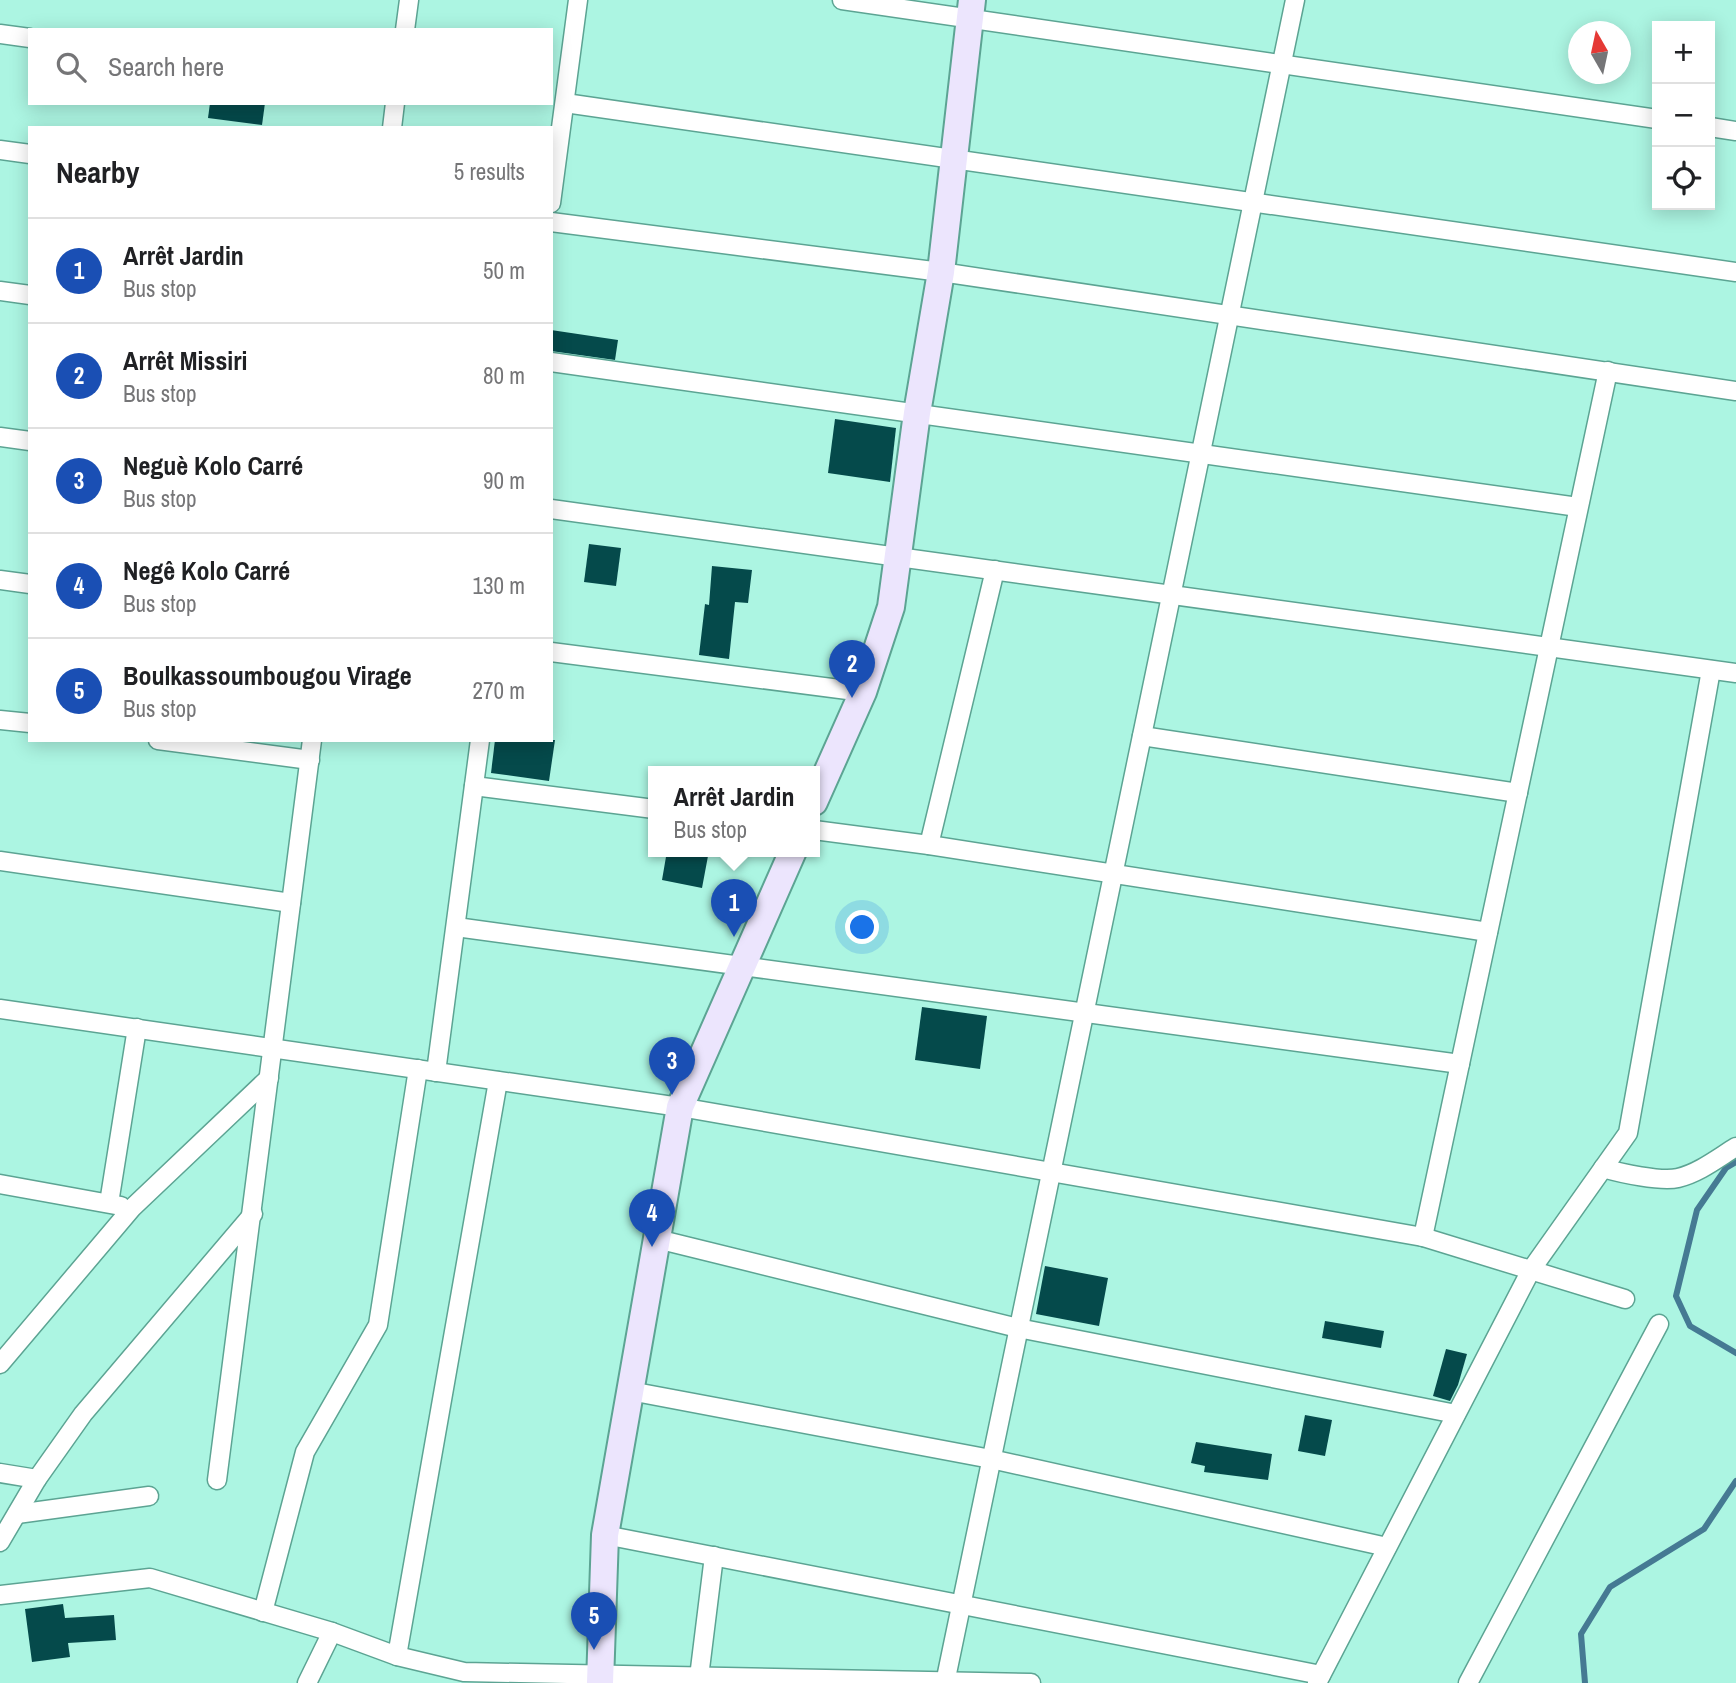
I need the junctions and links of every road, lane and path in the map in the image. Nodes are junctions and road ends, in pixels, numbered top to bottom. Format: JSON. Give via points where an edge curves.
{"nodes":[{"id":1,"x":409,"y":0,"type":"edge"},
{"id":2,"x":578,"y":0,"type":"edge"},
{"id":3,"x":842,"y":0,"type":"edge"},
{"id":4,"x":1295,"y":0,"type":"edge"},
{"id":5,"x":970,"y":9,"type":"edge"},
{"id":6,"x":405,"y":28,"type":"edge"},
{"id":7,"x":0,"y":34,"type":"edge"},
{"id":8,"x":28,"y":38,"type":"edge"},
{"id":9,"x":1282,"y":64,"type":"junction"},
{"id":10,"x":565,"y":103,"type":"junction"},
{"id":11,"x":395,"y":105,"type":"edge"},
{"id":12,"x":1652,"y":118,"type":"edge"},
{"id":13,"x":392,"y":126,"type":"edge"},
{"id":14,"x":1715,"y":128,"type":"edge"},
{"id":15,"x":1736,"y":131,"type":"edge"},
{"id":16,"x":0,"y":150,"type":"edge"},
{"id":17,"x":28,"y":153,"type":"edge"},
{"id":18,"x":954,"y":159,"type":"junction"},
{"id":19,"x":553,"y":189,"type":"edge"},
{"id":20,"x":1252,"y":202,"type":"junction"},
{"id":21,"x":553,"y":222,"type":"edge"},
{"id":22,"x":941,"y":272,"type":"junction"},
{"id":23,"x":1736,"y":272,"type":"edge"},
{"id":24,"x":0,"y":291,"type":"edge"},
{"id":25,"x":28,"y":295,"type":"edge"},
{"id":26,"x":1229,"y":316,"type":"junction"},
{"id":27,"x":553,"y":362,"type":"edge"},
{"id":28,"x":1608,"y":371,"type":"junction"},
{"id":29,"x":1736,"y":391,"type":"edge"},
{"id":30,"x":917,"y":413,"type":"junction"},
{"id":31,"x":0,"y":437,"type":"edge"},
{"id":32,"x":28,"y":441,"type":"edge"},
{"id":33,"x":1200,"y":454,"type":"junction"},
{"id":34,"x":1578,"y":508,"type":"junction"},
{"id":35,"x":553,"y":509,"type":"edge"},
{"id":36,"x":896,"y":557,"type":"junction"},
{"id":37,"x":995,"y":570,"type":"junction"},
{"id":38,"x":0,"y":580,"type":"edge"},
{"id":39,"x":28,"y":584,"type":"edge"},
{"id":40,"x":1171,"y":595,"type":"junction"},
{"id":41,"x":1549,"y":647,"type":"junction"},
{"id":42,"x":553,"y":652,"type":"edge"},
{"id":43,"x":1711,"y":670,"type":"junction"},
{"id":44,"x":1736,"y":673,"type":"edge"},
{"id":45,"x":863,"y":692,"type":"junction"},
{"id":46,"x":0,"y":720,"type":"edge"},
{"id":47,"x":28,"y":723,"type":"edge"},
{"id":48,"x":1142,"y":736,"type":"junction"},
{"id":49,"x":173,"y":742,"type":"edge"},
{"id":50,"x":313,"y":742,"type":"edge"},
{"id":51,"x":480,"y":742,"type":"edge"},
{"id":52,"x":310,"y":760,"type":"junction"},
{"id":53,"x":474,"y":786,"type":"junction"},
{"id":54,"x":820,"y":789,"type":"edge"},
{"id":55,"x":1518,"y":793,"type":"junction"},
{"id":56,"x":648,"y":808,"type":"edge"},
{"id":57,"x":820,"y":831,"type":"edge"},
{"id":58,"x":929,"y":845,"type":"junction"},
{"id":59,"x":790,"y":857,"type":"edge"},
{"id":60,"x":0,"y":862,"type":"edge"},
{"id":61,"x":1112,"y":875,"type":"junction"},
{"id":62,"x":291,"y":903,"type":"junction"},
{"id":63,"x":456,"y":927,"type":"junction"},
{"id":64,"x":1488,"y":932,"type":"junction"},
{"id":65,"x":743,"y":965,"type":"junction"},
{"id":66,"x":0,"y":1009,"type":"edge"},
{"id":67,"x":1084,"y":1011,"type":"junction"},
{"id":68,"x":136,"y":1028,"type":"junction"},
{"id":69,"x":272,"y":1048,"type":"junction"},
{"id":70,"x":1460,"y":1064,"type":"junction"},
{"id":71,"x":418,"y":1069,"type":"junction"},
{"id":72,"x":436,"y":1072,"type":"junction"},
{"id":73,"x":269,"y":1078,"type":"junction"},
{"id":74,"x":498,"y":1081,"type":"junction"},
{"id":75,"x":680,"y":1107,"type":"junction"},
{"id":76,"x":1736,"y":1147,"type":"edge"},
{"id":77,"x":1603,"y":1168,"type":"junction"},
{"id":78,"x":1051,"y":1172,"type":"junction"},
{"id":79,"x":0,"y":1184,"type":"edge"},
{"id":80,"x":109,"y":1203,"type":"junction"},
{"id":81,"x":132,"y":1208,"type":"junction"},
{"id":82,"x":253,"y":1214,"type":"junction"},
{"id":83,"x":1423,"y":1237,"type":"junction"},
{"id":84,"x":657,"y":1239,"type":"junction"},
{"id":85,"x":1531,"y":1270,"type":"junction"},
{"id":86,"x":1625,"y":1299,"type":"dead end"},
{"id":87,"x":1659,"y":1324,"type":"dead end"},
{"id":88,"x":1018,"y":1328,"type":"junction"},
{"id":89,"x":4,"y":1354,"type":"edge"},
{"id":90,"x":630,"y":1391,"type":"junction"},
{"id":91,"x":1456,"y":1414,"type":"junction"},
{"id":92,"x":991,"y":1459,"type":"junction"},
{"id":93,"x":0,"y":1473,"type":"edge"},
{"id":94,"x":37,"y":1479,"type":"junction"},
{"id":95,"x":217,"y":1480,"type":"dead end"},
{"id":96,"x":149,"y":1496,"type":"dead end"},
{"id":97,"x":17,"y":1514,"type":"junction"},
{"id":98,"x":605,"y":1535,"type":"junction"},
{"id":99,"x":0,"y":1542,"type":"edge"},
{"id":100,"x":1387,"y":1547,"type":"junction"},
{"id":101,"x":715,"y":1556,"type":"junction"},
{"id":102,"x":0,"y":1595,"type":"edge"},
{"id":103,"x":961,"y":1605,"type":"junction"},
{"id":104,"x":263,"y":1612,"type":"junction"},
{"id":105,"x":332,"y":1632,"type":"junction"},
{"id":106,"x":397,"y":1656,"type":"junction"},
{"id":107,"x":699,"y":1677,"type":"junction"},
{"id":108,"x":600,"y":1679,"type":"edge"},
{"id":109,"x":1319,"y":1679,"type":"edge"},
{"id":110,"x":775,"y":1681,"type":"edge"},
{"id":111,"x":946,"y":1682,"type":"edge"},
{"id":112,"x":307,"y":1683,"type":"edge"},
{"id":113,"x":1031,"y":1683,"type":"edge"},
{"id":114,"x":1468,"y":1683,"type":"edge"}],
"edges":[{"from":1,"to":6,"type":"street"},
{"from":2,"to":10,"type":"street"},
{"from":3,"to":5,"type":"street"},
{"from":4,"to":9,"type":"street"},
{"from":5,"to":9,"type":"street"},
{"from":5,"to":18,"type":"street"},
{"from":7,"to":8,"type":"street"},
{"from":9,"to":12,"type":"street"},
{"from":9,"to":20,"type":"street"},
{"from":10,"to":18,"type":"street"},
{"from":10,"to":19,"type":"street"},
{"from":11,"to":13,"type":"street"},
{"from":14,"to":15,"type":"street"},
{"from":16,"to":17,"type":"street"},
{"from":18,"to":20,"type":"street"},
{"from":18,"to":22,"type":"street"},
{"from":20,"to":23,"type":"street"},
{"from":20,"to":26,"type":"street"},
{"from":21,"to":22,"type":"street"},
{"from":22,"to":26,"type":"street"},
{"from":22,"to":30,"type":"street"},
{"from":24,"to":25,"type":"street"},
{"from":26,"to":28,"type":"street"},
{"from":26,"to":33,"type":"street"},
{"from":27,"to":30,"type":"street"},
{"from":28,"to":29,"type":"street"},
{"from":28,"to":34,"type":"street"},
{"from":30,"to":33,"type":"street"},
{"from":30,"to":36,"type":"street"},
{"from":31,"to":32,"type":"street"},
{"from":33,"to":34,"type":"street"},
{"from":33,"to":40,"type":"street"},
{"from":34,"to":41,"type":"street"},
{"from":35,"to":36,"type":"street"},
{"from":36,"to":37,"type":"street"},
{"from":36,"to":45,"type":"street","via":[[891,607]]},
{"from":37,"to":40,"type":"street"},
{"from":37,"to":58,"type":"street"},
{"from":38,"to":39,"type":"street"},
{"from":40,"to":41,"type":"street"},
{"from":40,"to":48,"type":"street"},
{"from":41,"to":43,"type":"street"},
{"from":41,"to":55,"type":"street"},
{"from":42,"to":45,"type":"street"},
{"from":43,"to":44,"type":"street"},
{"from":43,"to":77,"type":"street","via":[[1628,1133]]},
{"from":45,"to":54,"type":"street"},
{"from":46,"to":47,"type":"street"},
{"from":48,"to":55,"type":"street"},
{"from":48,"to":61,"type":"street"},
{"from":49,"to":52,"type":"street"},
{"from":50,"to":52,"type":"street"},
{"from":51,"to":53,"type":"street"},
{"from":52,"to":62,"type":"street"},
{"from":53,"to":56,"type":"street"},
{"from":53,"to":63,"type":"street"},
{"from":55,"to":64,"type":"street"},
{"from":57,"to":58,"type":"street"},
{"from":58,"to":61,"type":"street"},
{"from":59,"to":65,"type":"street"},
{"from":60,"to":62,"type":"street"},
{"from":61,"to":64,"type":"street"},
{"from":61,"to":67,"type":"street"},
{"from":62,"to":69,"type":"street"},
{"from":63,"to":65,"type":"street"},
{"from":63,"to":72,"type":"street"},
{"from":64,"to":70,"type":"street"},
{"from":65,"to":67,"type":"street"},
{"from":65,"to":75,"type":"street"},
{"from":66,"to":68,"type":"street"},
{"from":67,"to":70,"type":"street"},
{"from":67,"to":78,"type":"street"},
{"from":68,"to":69,"type":"street"},
{"from":68,"to":80,"type":"street"},
{"from":69,"to":71,"type":"street"},
{"from":69,"to":73,"type":"street"},
{"from":70,"to":83,"type":"street"},
{"from":71,"to":72,"type":"street"},
{"from":71,"to":104,"type":"street","via":[[378,1325],[305,1452]]},
{"from":72,"to":74,"type":"street"},
{"from":73,"to":81,"type":"street"},
{"from":73,"to":82,"type":"street"},
{"from":74,"to":75,"type":"street"},
{"from":74,"to":106,"type":"street"},
{"from":75,"to":78,"type":"street"},
{"from":75,"to":84,"type":"street"},
{"from":76,"to":77,"type":"street","via":[[1676,1179]]},
{"from":77,"to":85,"type":"street"},
{"from":78,"to":83,"type":"street"},
{"from":78,"to":88,"type":"street"},
{"from":79,"to":80,"type":"street"},
{"from":80,"to":81,"type":"street"},
{"from":81,"to":89,"type":"street"},
{"from":82,"to":94,"type":"street","via":[[83,1414]]},
{"from":82,"to":95,"type":"street"},
{"from":83,"to":85,"type":"street"},
{"from":84,"to":88,"type":"street"},
{"from":84,"to":90,"type":"street"},
{"from":85,"to":86,"type":"street"},
{"from":85,"to":91,"type":"street"},
{"from":87,"to":114,"type":"street"},
{"from":88,"to":91,"type":"street"},
{"from":88,"to":92,"type":"street"},
{"from":90,"to":92,"type":"street"},
{"from":90,"to":98,"type":"street"},
{"from":91,"to":100,"type":"street"},
{"from":92,"to":100,"type":"street"},
{"from":92,"to":103,"type":"street"},
{"from":93,"to":94,"type":"street"},
{"from":94,"to":97,"type":"street"},
{"from":96,"to":97,"type":"street"},
{"from":97,"to":99,"type":"street"},
{"from":98,"to":101,"type":"street"},
{"from":98,"to":108,"type":"street"},
{"from":100,"to":109,"type":"street"},
{"from":101,"to":103,"type":"street"},
{"from":101,"to":107,"type":"street"},
{"from":102,"to":104,"type":"street","via":[[150,1578]]},
{"from":103,"to":109,"type":"street"},
{"from":103,"to":111,"type":"street"},
{"from":104,"to":105,"type":"street"},
{"from":105,"to":106,"type":"street"},
{"from":105,"to":112,"type":"street"},
{"from":106,"to":108,"type":"street","via":[[464,1672]]},
{"from":107,"to":108,"type":"street"},
{"from":107,"to":110,"type":"street"},
{"from":110,"to":111,"type":"street"},
{"from":111,"to":113,"type":"street"}]}
